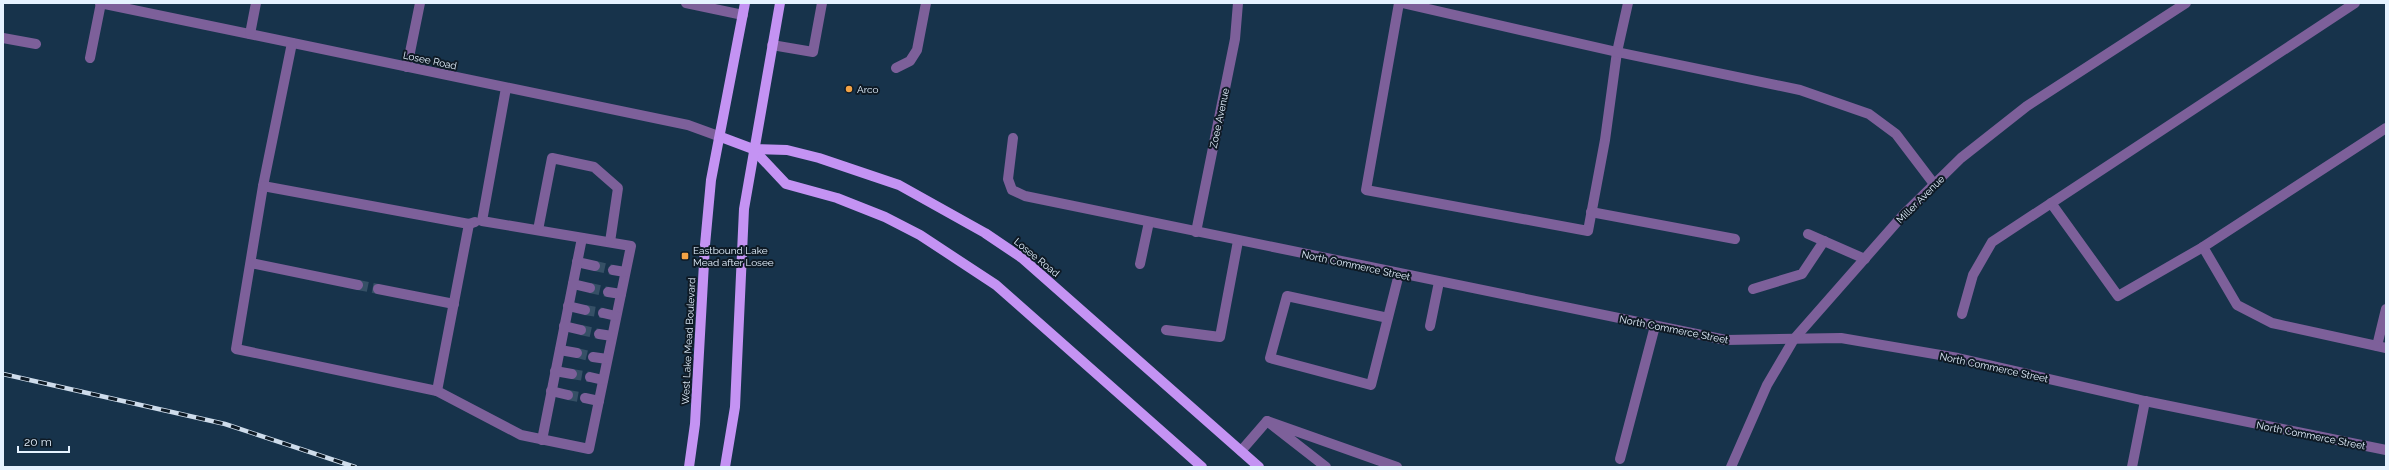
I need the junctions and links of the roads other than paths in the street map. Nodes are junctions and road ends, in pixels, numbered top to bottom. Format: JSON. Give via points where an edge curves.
{"nodes":[{"id":1,"x":101,"y":3,"type":"edge"},
{"id":2,"x":256,"y":3,"type":"edge"},
{"id":3,"x":420,"y":3,"type":"edge"},
{"id":4,"x":686,"y":3,"type":"edge"},
{"id":5,"x":745,"y":3,"type":"edge"},
{"id":6,"x":780,"y":3,"type":"edge"},
{"id":7,"x":822,"y":3,"type":"edge"},
{"id":8,"x":926,"y":3,"type":"edge"},
{"id":9,"x":1238,"y":3,"type":"edge"},
{"id":10,"x":1401,"y":3,"type":"edge"},
{"id":11,"x":1628,"y":3,"type":"edge"},
{"id":12,"x":2186,"y":3,"type":"edge"},
{"id":13,"x":2355,"y":3,"type":"edge"},
{"id":14,"x":743,"y":15,"type":"junction"},
{"id":15,"x":250,"y":34,"type":"junction"},
{"id":16,"x":3,"y":38,"type":"edge"},
{"id":17,"x":292,"y":43,"type":"junction"},
{"id":18,"x":36,"y":44,"type":"dead end"},
{"id":19,"x":772,"y":45,"type":"junction"},
{"id":20,"x":1617,"y":52,"type":"junction"},
{"id":21,"x":90,"y":58,"type":"dead end"},
{"id":22,"x":407,"y":67,"type":"junction"},
{"id":23,"x":896,"y":68,"type":"dead end"},
{"id":24,"x":506,"y":88,"type":"junction"},
{"id":25,"x":2386,"y":128,"type":"edge"},
{"id":26,"x":721,"y":137,"type":"junction"},
{"id":27,"x":1013,"y":138,"type":"dead end"},
{"id":28,"x":753,"y":149,"type":"junction"},
{"id":29,"x":1934,"y":184,"type":"junction"},
{"id":30,"x":263,"y":186,"type":"junction"},
{"id":31,"x":2051,"y":203,"type":"junction"},
{"id":32,"x":1591,"y":212,"type":"junction"},
{"id":33,"x":482,"y":221,"type":"junction"},
{"id":34,"x":1148,"y":222,"type":"junction"},
{"id":35,"x":469,"y":224,"type":"junction"},
{"id":36,"x":538,"y":230,"type":"junction"},
{"id":37,"x":1196,"y":232,"type":"junction"},
{"id":38,"x":1808,"y":234,"type":"dead end"},
{"id":39,"x":582,"y":238,"type":"junction"},
{"id":40,"x":1735,"y":239,"type":"dead end"},
{"id":41,"x":1238,"y":241,"type":"junction"},
{"id":42,"x":1824,"y":241,"type":"junction"},
{"id":43,"x":610,"y":242,"type":"junction"},
{"id":44,"x":2203,"y":247,"type":"junction"},
{"id":45,"x":1865,"y":259,"type":"junction"},
{"id":46,"x":578,"y":262,"type":"junction"},
{"id":47,"x":251,"y":263,"type":"junction"},
{"id":48,"x":1140,"y":264,"type":"dead end"},
{"id":49,"x":595,"y":266,"type":"tunnel mouth"},
{"id":50,"x":613,"y":270,"type":"tunnel mouth"},
{"id":51,"x":625,"y":272,"type":"junction"},
{"id":52,"x":1399,"y":274,"type":"junction"},
{"id":53,"x":1439,"y":282,"type":"junction"},
{"id":54,"x":573,"y":284,"type":"junction"},
{"id":55,"x":358,"y":285,"type":"tunnel mouth"},
{"id":56,"x":590,"y":288,"type":"tunnel mouth"},
{"id":57,"x":1753,"y":288,"type":"dead end"},
{"id":58,"x":378,"y":289,"type":"tunnel mouth"},
{"id":59,"x":608,"y":292,"type":"tunnel mouth"},
{"id":60,"x":621,"y":294,"type":"junction"},
{"id":61,"x":454,"y":304,"type":"junction"},
{"id":62,"x":568,"y":306,"type":"junction"},
{"id":63,"x":2386,"y":308,"type":"edge"},
{"id":64,"x":585,"y":310,"type":"tunnel mouth"},
{"id":65,"x":603,"y":313,"type":"tunnel mouth"},
{"id":66,"x":1962,"y":314,"type":"dead end"},
{"id":67,"x":616,"y":316,"type":"junction"},
{"id":68,"x":1388,"y":318,"type":"junction"},
{"id":69,"x":564,"y":326,"type":"junction"},
{"id":70,"x":1430,"y":326,"type":"dead end"},
{"id":71,"x":1655,"y":326,"type":"junction"},
{"id":72,"x":582,"y":330,"type":"tunnel mouth"},
{"id":73,"x":1166,"y":330,"type":"dead end"},
{"id":74,"x":599,"y":334,"type":"tunnel mouth"},
{"id":75,"x":612,"y":336,"type":"junction"},
{"id":76,"x":1794,"y":339,"type":"junction"},
{"id":77,"x":2382,"y":347,"type":"edge"},
{"id":78,"x":560,"y":350,"type":"junction"},
{"id":79,"x":577,"y":353,"type":"tunnel mouth"},
{"id":80,"x":594,"y":357,"type":"tunnel mouth"},
{"id":81,"x":607,"y":359,"type":"junction"},
{"id":82,"x":555,"y":371,"type":"junction"},
{"id":83,"x":572,"y":374,"type":"tunnel mouth"},
{"id":84,"x":590,"y":377,"type":"tunnel mouth"},
{"id":85,"x":603,"y":380,"type":"junction"},
{"id":86,"x":437,"y":391,"type":"junction"},
{"id":87,"x":552,"y":391,"type":"junction"},
{"id":88,"x":568,"y":395,"type":"tunnel mouth"},
{"id":89,"x":586,"y":398,"type":"tunnel mouth"},
{"id":90,"x":599,"y":401,"type":"junction"},
{"id":91,"x":2145,"y":401,"type":"junction"},
{"id":92,"x":1267,"y":421,"type":"junction"},
{"id":93,"x":542,"y":440,"type":"junction"},
{"id":94,"x":2386,"y":450,"type":"edge"},
{"id":95,"x":1240,"y":451,"type":"junction"},
{"id":96,"x":1620,"y":459,"type":"dead end"},
{"id":97,"x":689,"y":467,"type":"edge"},
{"id":98,"x":725,"y":467,"type":"edge"},
{"id":99,"x":1202,"y":467,"type":"edge"},
{"id":100,"x":1259,"y":467,"type":"edge"},
{"id":101,"x":1326,"y":467,"type":"edge"},
{"id":102,"x":1397,"y":467,"type":"edge"},
{"id":103,"x":1731,"y":467,"type":"edge"},
{"id":104,"x":2132,"y":467,"type":"edge"}],
"edges":[{"from":1,"to":15,"type":"street","name":"Losee Road"},
{"from":1,"to":21,"type":"street"},
{"from":2,"to":15,"type":"street"},
{"from":3,"to":22,"type":"street"},
{"from":4,"to":14,"type":"street"},
{"from":5,"to":14,"type":"main road","name":"West Lake Mead Boulevard"},
{"from":6,"to":19,"type":"main road"},
{"from":7,"to":19,"type":"street","via":[[813,52]]},
{"from":8,"to":23,"type":"street","via":[[917,50],[910,61]]},
{"from":9,"to":37,"type":"street","name":"Zoee Avenue","via":[[1235,39]]},
{"from":10,"to":20,"type":"street"},
{"from":10,"to":32,"type":"street","via":[[1366,190],[1588,231]]},
{"from":11,"to":20,"type":"street"},
{"from":12,"to":29,"type":"street","name":"Miller Avenue","via":[[2027,106],[1961,158]]},
{"from":13,"to":31,"type":"street"},
{"from":14,"to":26,"type":"main road","name":"West Lake Mead Boulevard"},
{"from":15,"to":17,"type":"street","name":"Losee Road"},
{"from":16,"to":18,"type":"street"},
{"from":17,"to":22,"type":"street","name":"Losee Road"},
{"from":17,"to":30,"type":"street"},
{"from":19,"to":28,"type":"main road"},
{"from":20,"to":29,"type":"street","via":[[1800,90],[1870,114],[1896,134]]},
{"from":20,"to":32,"type":"street","via":[[1605,140]]},
{"from":22,"to":24,"type":"street","name":"Losee Road"},
{"from":24,"to":26,"type":"street","name":"Losee Road","via":[[688,125]]},
{"from":24,"to":33,"type":"street"},
{"from":25,"to":44,"type":"street"},
{"from":26,"to":28,"type":"main road","name":"Losee Road"},
{"from":26,"to":97,"type":"main road","name":"West Lake Mead Boulevard","via":[[710,180],[695,424]]},
{"from":27,"to":34,"type":"street","name":"North Commerce Street","via":[[1008,179],[1012,190],[1025,196]]},
{"from":28,"to":95,"type":"main road","name":"Losee Road","via":[[787,150],[860,170],[899,185],[985,233],[1022,258]]},
{"from":28,"to":98,"type":"main road","via":[[744,209],[735,406]]},
{"from":28,"to":99,"type":"main road","name":"Losee Road","via":[[786,184],[837,198],[885,217],[967,264],[996,285]]},
{"from":29,"to":45,"type":"street","name":"Miller Avenue"},
{"from":30,"to":35,"type":"street"},
{"from":30,"to":47,"type":"street"},
{"from":31,"to":44,"type":"street","via":[[2118,296]]},
{"from":31,"to":66,"type":"street","via":[[1992,242],[1973,275]]},
{"from":32,"to":40,"type":"street"},
{"from":33,"to":35,"type":"street"},
{"from":33,"to":36,"type":"street"},
{"from":34,"to":37,"type":"street","name":"North Commerce Street"},
{"from":34,"to":48,"type":"street"},
{"from":35,"to":61,"type":"street"},
{"from":36,"to":39,"type":"street"},
{"from":36,"to":43,"type":"street","via":[[552,158],[594,167],[618,188]]},
{"from":37,"to":41,"type":"street","name":"North Commerce Street"},
{"from":38,"to":42,"type":"street"},
{"from":39,"to":43,"type":"street"},
{"from":39,"to":46,"type":"street"},
{"from":41,"to":52,"type":"street","name":"North Commerce Street"},
{"from":41,"to":73,"type":"street","via":[[1220,337]]},
{"from":42,"to":45,"type":"street"},
{"from":42,"to":57,"type":"street","via":[[1802,274]]},
{"from":43,"to":51,"type":"street","via":[[630,246]]},
{"from":44,"to":77,"type":"street","via":[[2237,305],[2272,323]]},
{"from":45,"to":76,"type":"street","name":"Miller Avenue"},
{"from":46,"to":49,"type":"street"},
{"from":46,"to":54,"type":"street"},
{"from":47,"to":55,"type":"street"},
{"from":47,"to":86,"type":"street","via":[[236,349]]},
{"from":50,"to":51,"type":"street"},
{"from":51,"to":60,"type":"street"},
{"from":52,"to":53,"type":"street","name":"North Commerce Street"},
{"from":52,"to":68,"type":"street"},
{"from":53,"to":70,"type":"street"},
{"from":53,"to":71,"type":"street","name":"North Commerce Street"},
{"from":54,"to":56,"type":"street"},
{"from":54,"to":62,"type":"street"},
{"from":58,"to":61,"type":"street"},
{"from":59,"to":60,"type":"street"},
{"from":60,"to":67,"type":"street"},
{"from":61,"to":86,"type":"street"},
{"from":62,"to":64,"type":"street"},
{"from":62,"to":69,"type":"street"},
{"from":63,"to":77,"type":"street"},
{"from":65,"to":67,"type":"street"},
{"from":67,"to":75,"type":"street"},
{"from":68,"to":68,"type":"street","via":[[1371,385],[1270,358],[1287,296]]},
{"from":69,"to":72,"type":"street"},
{"from":69,"to":78,"type":"street"},
{"from":71,"to":76,"type":"street","name":"North Commerce Street","via":[[1726,340]]},
{"from":71,"to":96,"type":"street"},
{"from":74,"to":75,"type":"street"},
{"from":75,"to":81,"type":"street"},
{"from":76,"to":91,"type":"street","name":"North Commerce Street","via":[[1841,338],[1958,358]]},
{"from":76,"to":103,"type":"street","name":"Miller Avenue","via":[[1767,385]]},
{"from":78,"to":79,"type":"street"},
{"from":78,"to":82,"type":"street"},
{"from":80,"to":81,"type":"street"},
{"from":81,"to":85,"type":"street"},
{"from":82,"to":83,"type":"street"},
{"from":82,"to":87,"type":"street"},
{"from":84,"to":85,"type":"street"},
{"from":85,"to":90,"type":"street"},
{"from":86,"to":93,"type":"street","via":[[521,435]]},
{"from":87,"to":88,"type":"street"},
{"from":87,"to":93,"type":"street"},
{"from":89,"to":90,"type":"street"},
{"from":90,"to":93,"type":"street","via":[[589,449]]},
{"from":91,"to":94,"type":"street","name":"North Commerce Street"},
{"from":91,"to":104,"type":"street"},
{"from":92,"to":95,"type":"street"},
{"from":92,"to":101,"type":"street"},
{"from":92,"to":102,"type":"street"},
{"from":95,"to":100,"type":"main road","name":"Losee Road"}]}
